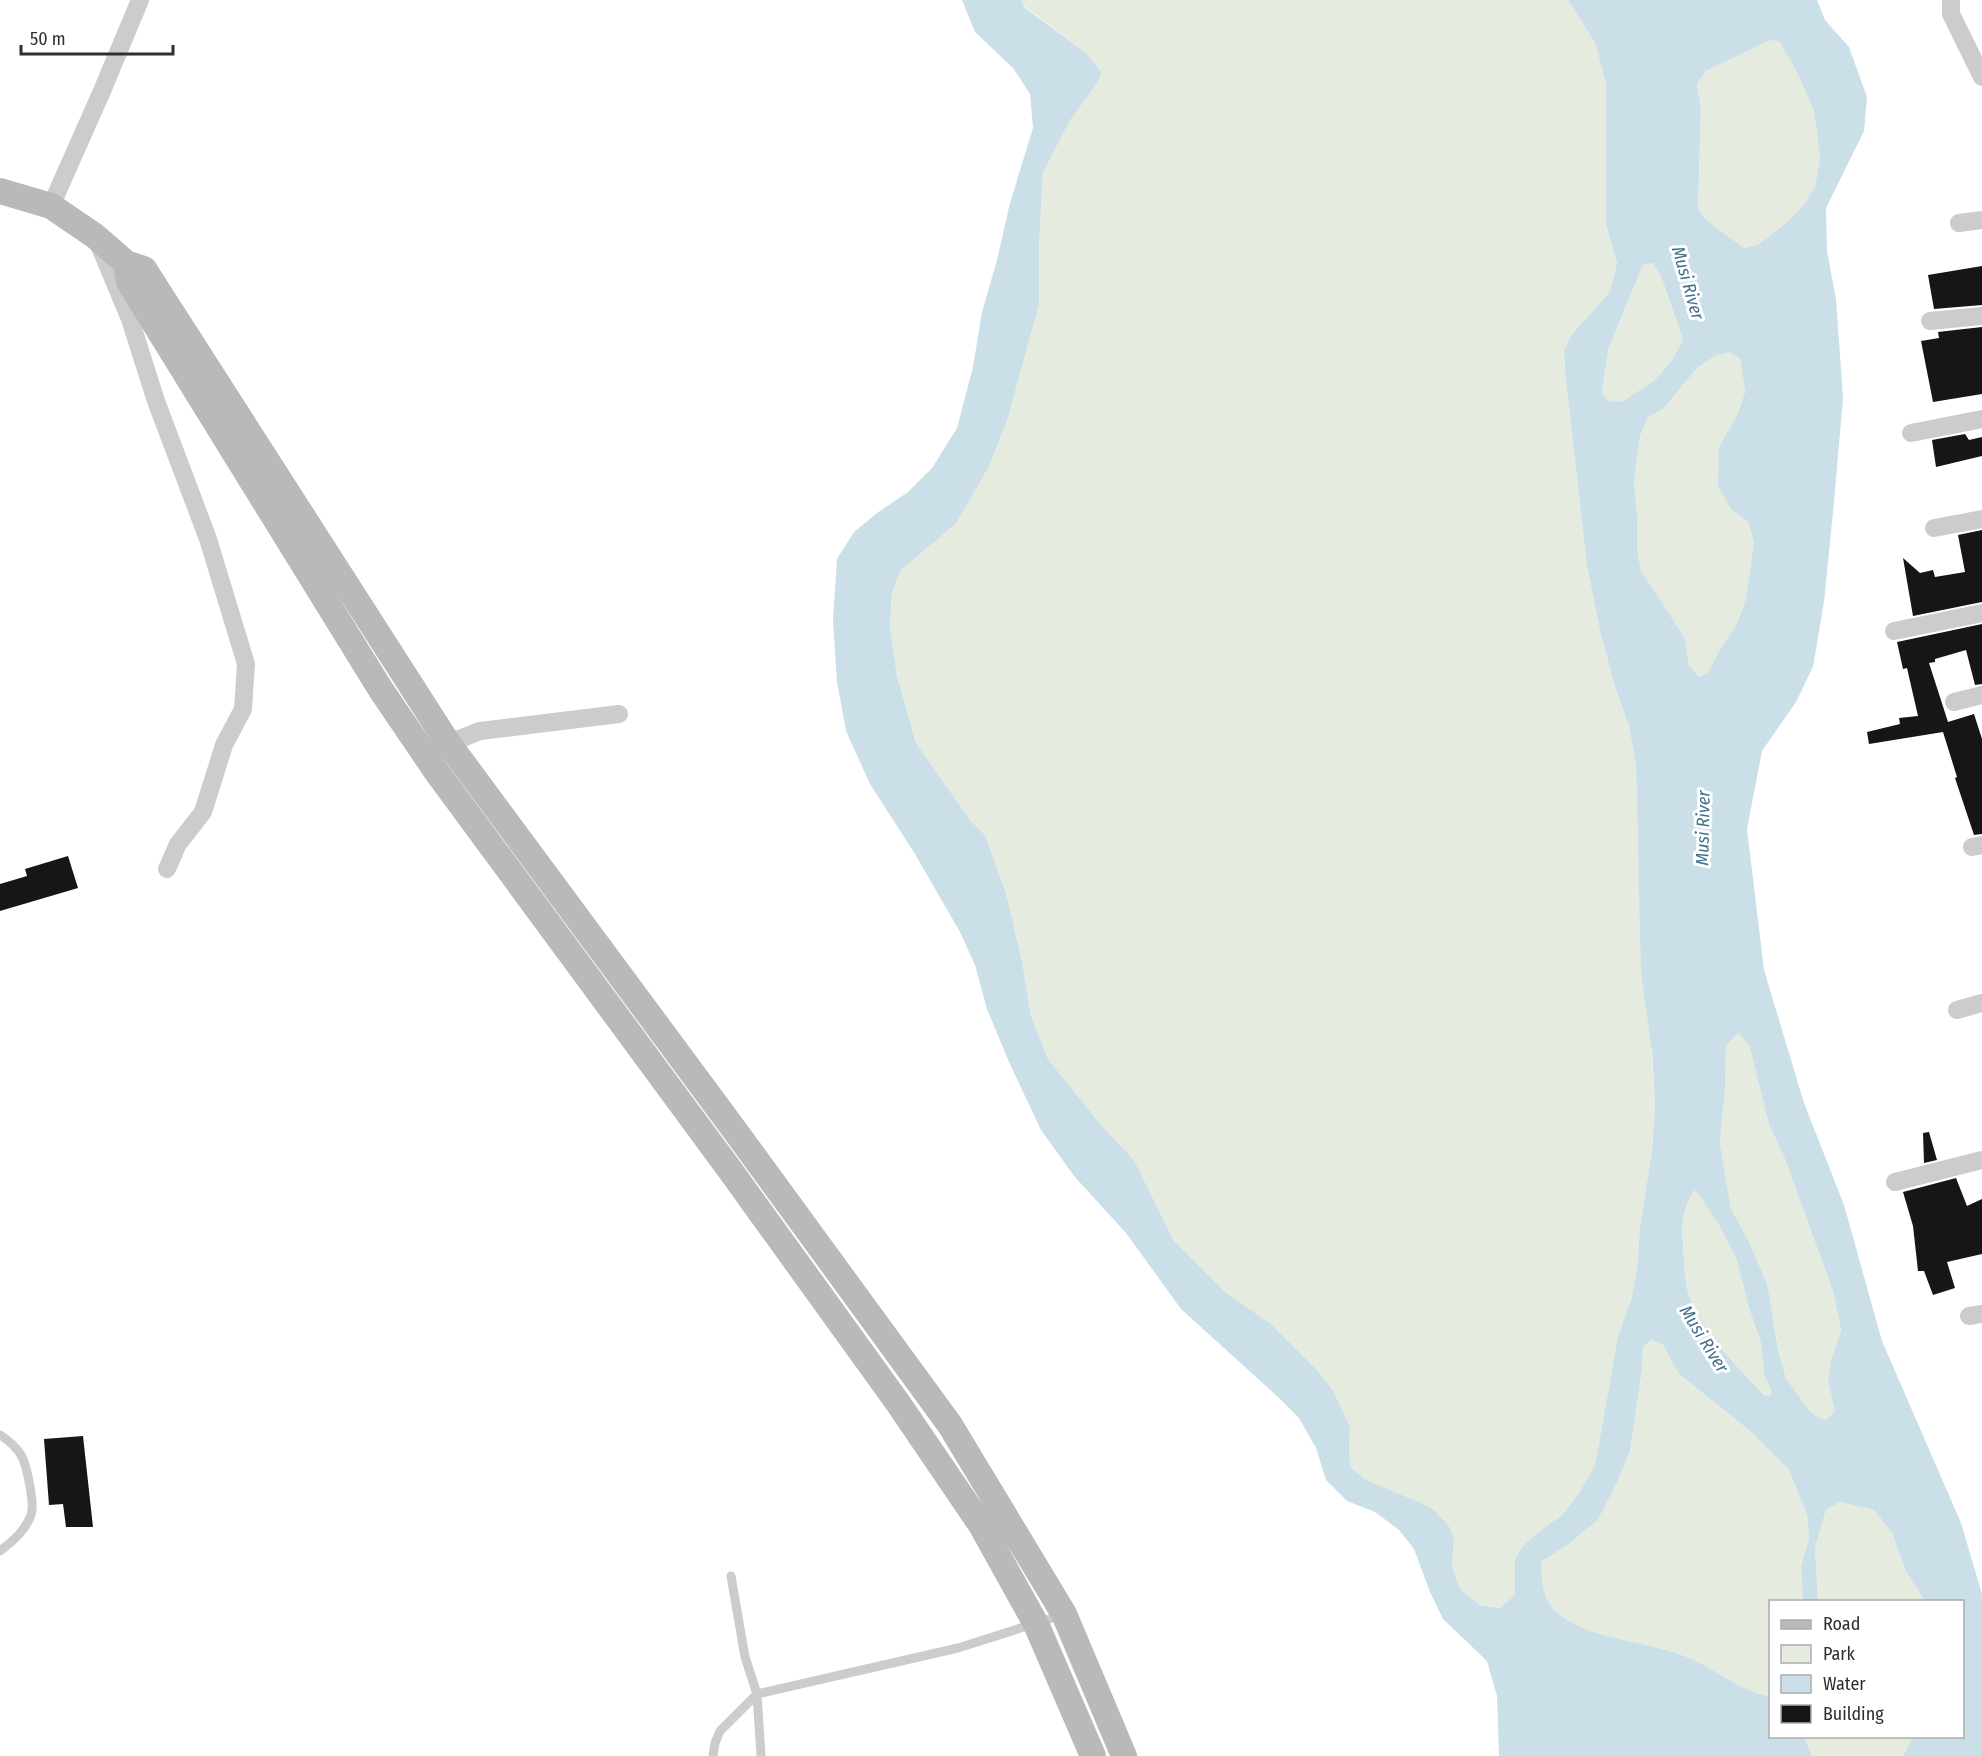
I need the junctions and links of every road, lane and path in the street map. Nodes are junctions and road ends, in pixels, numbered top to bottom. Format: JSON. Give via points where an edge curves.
{"nodes":[{"id":1,"x":140,"y":0,"type":"edge"},
{"id":2,"x":1951,"y":0,"type":"edge"},
{"id":3,"x":1982,"y":77,"type":"edge"},
{"id":4,"x":0,"y":191,"type":"edge"},
{"id":5,"x":51,"y":206,"type":"junction"},
{"id":6,"x":1982,"y":220,"type":"edge"},
{"id":7,"x":1959,"y":222,"type":"dead end"},
{"id":8,"x":95,"y":236,"type":"junction"},
{"id":9,"x":126,"y":263,"type":"junction"},
{"id":10,"x":1982,"y":316,"type":"edge"},
{"id":11,"x":1930,"y":321,"type":"dead end"},
{"id":12,"x":1982,"y":419,"type":"edge"},
{"id":13,"x":1911,"y":433,"type":"dead end"},
{"id":14,"x":1982,"y":519,"type":"edge"},
{"id":15,"x":1934,"y":528,"type":"dead end"},
{"id":16,"x":1982,"y":613,"type":"edge"},
{"id":17,"x":1894,"y":631,"type":"dead end"},
{"id":18,"x":1982,"y":695,"type":"edge"},
{"id":19,"x":1954,"y":702,"type":"dead end"},
{"id":20,"x":619,"y":714,"type":"dead end"},
{"id":21,"x":447,"y":743,"type":"junction"},
{"id":22,"x":425,"y":754,"type":"junction"},
{"id":23,"x":167,"y":869,"type":"dead end"},
{"id":24,"x":1982,"y":1003,"type":"edge"},
{"id":25,"x":1957,"y":1010,"type":"dead end"},
{"id":26,"x":1982,"y":1160,"type":"edge"},
{"id":27,"x":1895,"y":1182,"type":"dead end"},
{"id":28,"x":0,"y":1435,"type":"edge"},
{"id":29,"x":0,"y":1551,"type":"edge"},
{"id":30,"x":731,"y":1576,"type":"dead end"},
{"id":31,"x":1064,"y":1614,"type":"junction"},
{"id":32,"x":1036,"y":1624,"type":"junction"},
{"id":33,"x":757,"y":1694,"type":"junction"},
{"id":34,"x":713,"y":1756,"type":"edge"},
{"id":35,"x":761,"y":1756,"type":"edge"},
{"id":36,"x":1093,"y":1756,"type":"edge"},
{"id":37,"x":1124,"y":1756,"type":"edge"}],
"edges":[{"from":1,"to":5,"type":"street"},
{"from":2,"to":3,"type":"street","via":[[1951,14]]},
{"from":4,"to":5,"type":"street"},
{"from":5,"to":8,"type":"street"},
{"from":6,"to":7,"type":"street"},
{"from":8,"to":9,"type":"street"},
{"from":8,"to":23,"type":"street","via":[[130,319],[208,539],[246,664],[243,709],[224,745],[202,812],[178,844]]},
{"from":9,"to":21,"type":"street","via":[[144,269]]},
{"from":9,"to":22,"type":"street","via":[[129,282],[381,690]]},
{"from":10,"to":11,"type":"street"},
{"from":12,"to":13,"type":"street"},
{"from":14,"to":15,"type":"street"},
{"from":16,"to":17,"type":"street"},
{"from":18,"to":19,"type":"street"},
{"from":20,"to":21,"type":"street","via":[[480,731]]},
{"from":21,"to":22,"type":"street"},
{"from":21,"to":31,"type":"street","via":[[950,1425]]},
{"from":22,"to":32,"type":"street","via":[[898,1403],[981,1525]]},
{"from":24,"to":25,"type":"street"},
{"from":26,"to":27,"type":"street"},
{"from":28,"to":29,"type":"lane","via":[[22,1455],[32,1513],[20,1534]]},
{"from":30,"to":33,"type":"lane","via":[[745,1657]]},
{"from":31,"to":32,"type":"lane"},
{"from":31,"to":37,"type":"street"},
{"from":32,"to":33,"type":"lane","via":[[958,1648]]},
{"from":32,"to":36,"type":"street"},
{"from":33,"to":34,"type":"lane","via":[[720,1731]]},
{"from":33,"to":35,"type":"lane"}]}
